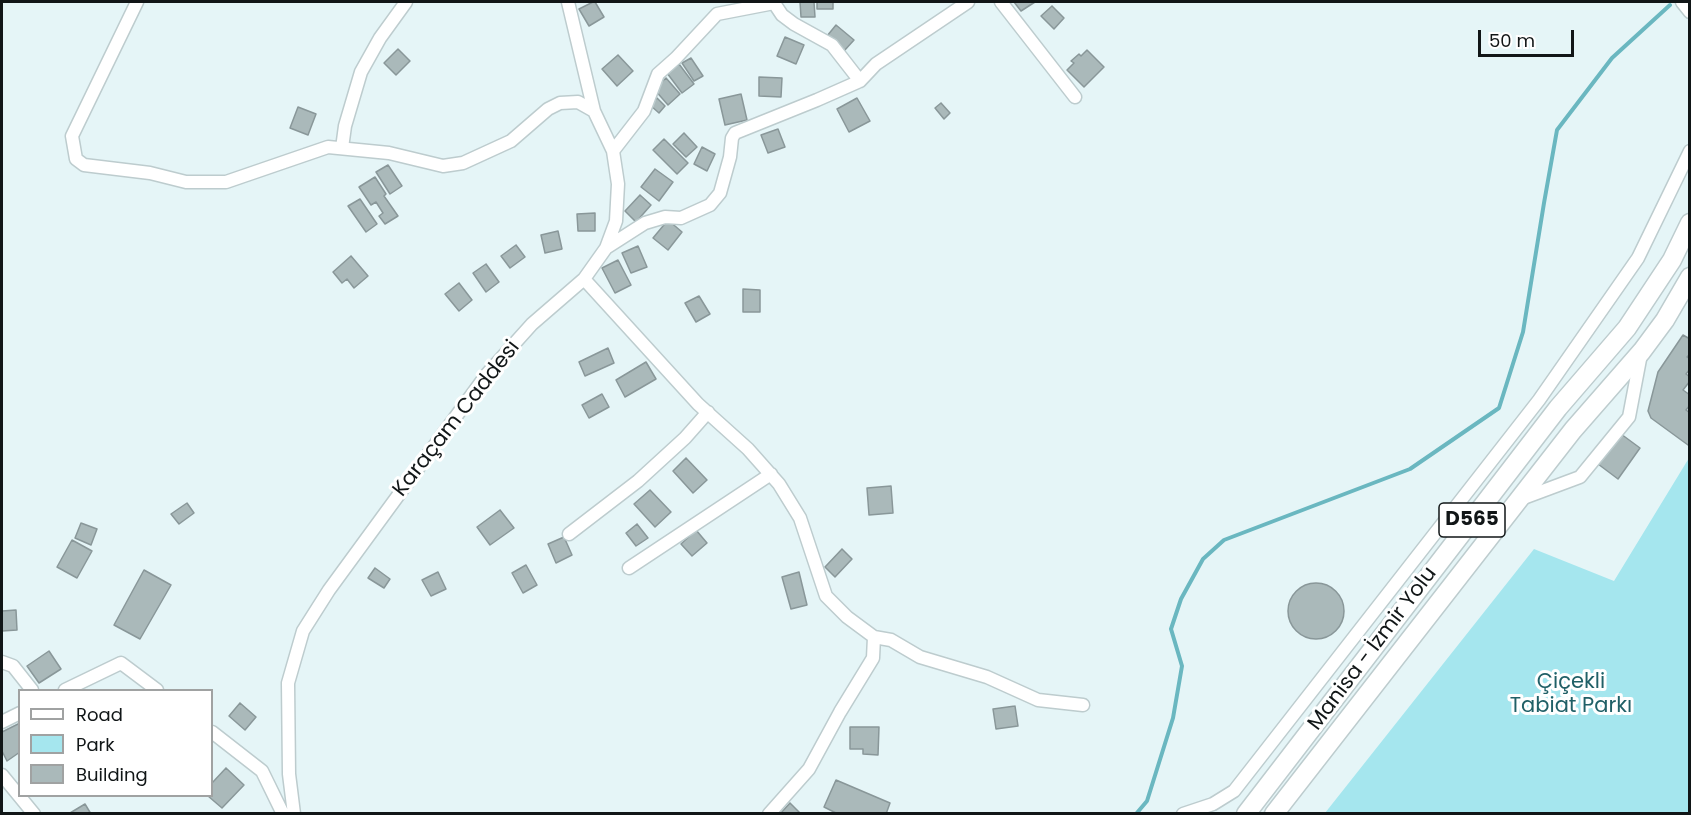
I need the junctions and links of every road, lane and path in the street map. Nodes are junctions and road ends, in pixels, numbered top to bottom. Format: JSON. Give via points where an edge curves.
{"nodes":[{"id":1,"x":137,"y":2,"type":"edge"},
{"id":2,"x":406,"y":2,"type":"edge"},
{"id":3,"x":568,"y":2,"type":"edge"},
{"id":4,"x":775,"y":2,"type":"edge"},
{"id":5,"x":1001,"y":2,"type":"edge"},
{"id":6,"x":1682,"y":2,"type":"edge"},
{"id":7,"x":959,"y":4,"type":"edge"},
{"id":8,"x":1689,"y":12,"type":"edge"},
{"id":9,"x":860,"y":81,"type":"junction"},
{"id":10,"x":1075,"y":97,"type":"dead end"},
{"id":11,"x":594,"y":111,"type":"junction"},
{"id":12,"x":342,"y":148,"type":"junction"},
{"id":13,"x":613,"y":151,"type":"junction"},
{"id":14,"x":1689,"y":151,"type":"edge"},
{"id":15,"x":1689,"y":223,"type":"edge"},
{"id":16,"x":606,"y":248,"type":"junction"},
{"id":17,"x":1689,"y":277,"type":"edge"},
{"id":18,"x":584,"y":279,"type":"junction"},
{"id":19,"x":1642,"y":351,"type":"junction"},
{"id":20,"x":708,"y":412,"type":"junction"},
{"id":21,"x":771,"y":474,"type":"junction"},
{"id":22,"x":1517,"y":501,"type":"junction"},
{"id":23,"x":570,"y":534,"type":"dead end"},
{"id":24,"x":629,"y":568,"type":"dead end"},
{"id":25,"x":874,"y":637,"type":"junction"},
{"id":26,"x":2,"y":662,"type":"edge"},
{"id":27,"x":31,"y":689,"type":"edge"},
{"id":28,"x":67,"y":689,"type":"edge"},
{"id":29,"x":156,"y":689,"type":"edge"},
{"id":30,"x":1083,"y":705,"type":"dead end"},
{"id":31,"x":18,"y":714,"type":"edge"},
{"id":32,"x":2,"y":722,"type":"edge"},
{"id":33,"x":213,"y":733,"type":"edge"},
{"id":34,"x":2,"y":775,"type":"edge"},
{"id":35,"x":18,"y":794,"type":"edge"},
{"id":36,"x":21,"y":797,"type":"edge"},
{"id":37,"x":34,"y":813,"type":"edge"},
{"id":38,"x":283,"y":813,"type":"edge"},
{"id":39,"x":294,"y":813,"type":"edge"},
{"id":40,"x":769,"y":813,"type":"edge"},
{"id":41,"x":1183,"y":813,"type":"edge"},
{"id":42,"x":1246,"y":813,"type":"edge"},
{"id":43,"x":1274,"y":813,"type":"edge"}],
"edges":[{"from":1,"to":12,"type":"street","via":[[72,136],[76,159],[84,165],[186,182],[226,182],[328,147]]},
{"from":2,"to":12,"type":"street","via":[[361,72]]},
{"from":3,"to":11,"type":"street","name":"Karaçam Caddesi"},
{"from":4,"to":9,"type":"street","via":[[782,15],[832,45]]},
{"from":4,"to":13,"type":"street","via":[[717,14],[658,74],[644,111]]},
{"from":5,"to":10,"type":"street"},
{"from":6,"to":8,"type":"street"},
{"from":7,"to":9,"type":"street","via":[[876,64]]},
{"from":9,"to":16,"type":"street","via":[[735,133],[720,193],[710,205],[681,218],[665,217],[645,224]]},
{"from":11,"to":12,"type":"street","via":[[578,102],[560,103],[511,141],[453,165]]},
{"from":11,"to":13,"type":"street","name":"Karaçam Caddesi"},
{"from":13,"to":16,"type":"street","name":"Karaçam Caddesi","via":[[618,184],[616,221]]},
{"from":14,"to":41,"type":"street","via":[[1638,258],[1539,400],[1234,791],[1213,804]]},
{"from":15,"to":42,"type":"highway","name":"Manisa - İzmir Yolu","number":"D565","via":[[1672,260],[1627,328],[1558,408]]},
{"from":16,"to":18,"type":"street","name":"Karaçam Caddesi"},
{"from":17,"to":19,"type":"highway","name":"Manisa - İzmir Yolu","number":"D565"},
{"from":18,"to":20,"type":"street"},
{"from":18,"to":39,"type":"street","name":"Karaçam Caddesi","via":[[532,324],[487,374],[303,631],[288,683],[289,774]]},
{"from":19,"to":22,"type":"highway","name":"Manisa - İzmir Yolu","number":"D565"},
{"from":19,"to":22,"type":"street","via":[[1629,417],[1580,477]]},
{"from":20,"to":21,"type":"street"},
{"from":20,"to":23,"type":"street","via":[[638,481]]},
{"from":21,"to":24,"type":"street"},
{"from":21,"to":25,"type":"street","via":[[800,518],[826,596]]},
{"from":22,"to":43,"type":"highway","name":"Manisa - İzmir Yolu","number":"D565"},
{"from":25,"to":30,"type":"street","via":[[891,640],[920,657],[987,677],[1038,700]]},
{"from":25,"to":40,"type":"street","via":[[873,658],[809,769]]},
{"from":26,"to":27,"type":"street","via":[[13,666]]},
{"from":28,"to":29,"type":"street","via":[[121,663]]},
{"from":31,"to":32,"type":"street"},
{"from":33,"to":38,"type":"street","via":[[262,771]]},
{"from":34,"to":35,"type":"street"},
{"from":36,"to":37,"type":"street"}]}
